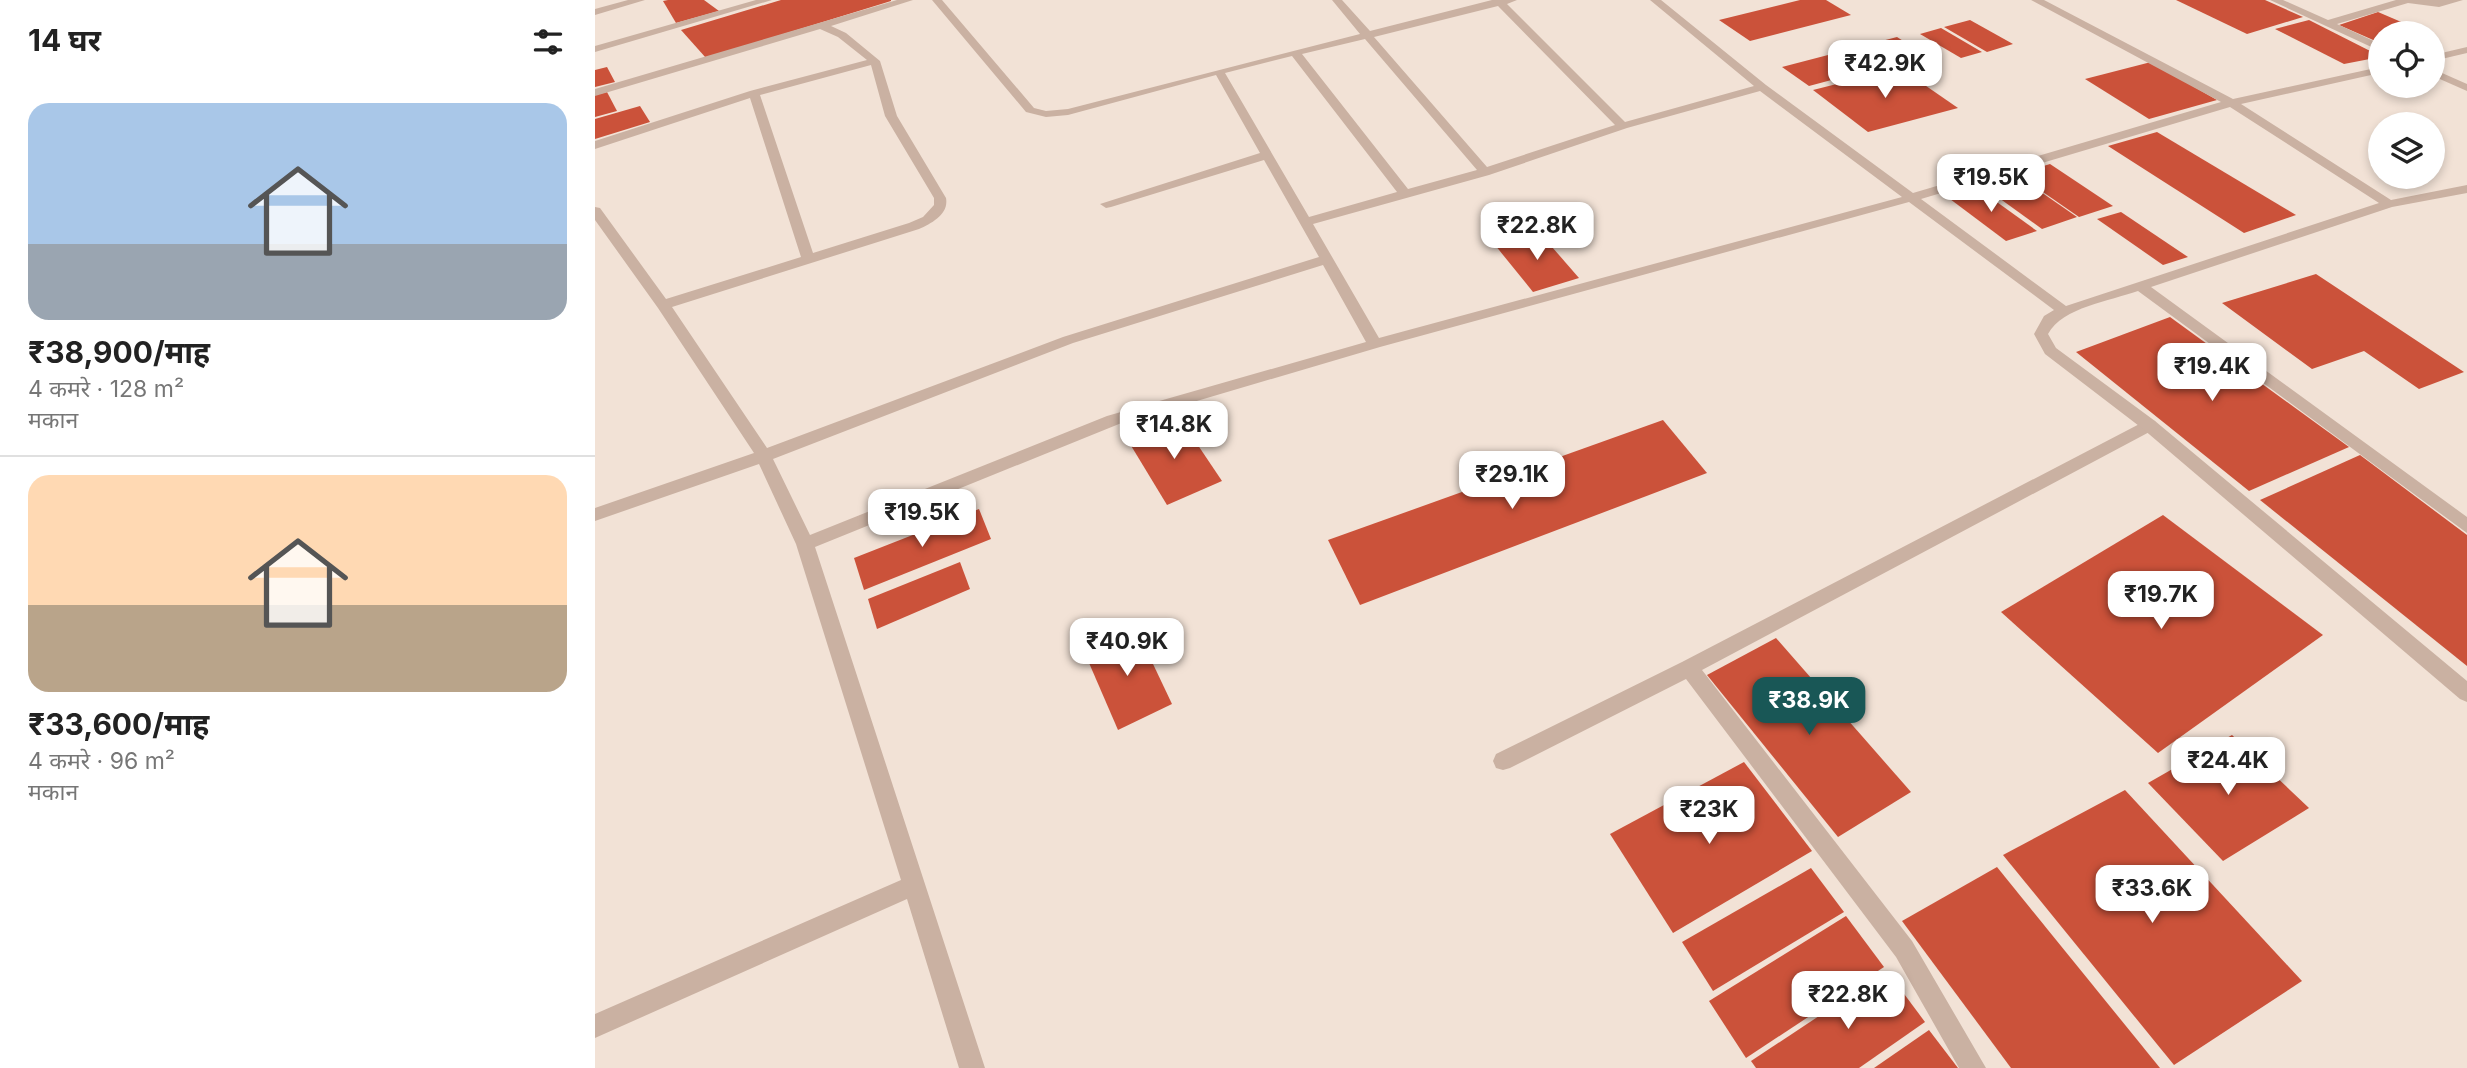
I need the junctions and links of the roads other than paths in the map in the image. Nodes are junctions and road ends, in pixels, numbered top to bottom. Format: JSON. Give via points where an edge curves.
{"nodes":[{"id":1,"x":640,"y":0,"type":"edge"},
{"id":2,"x":767,"y":0,"type":"edge"},
{"id":3,"x":908,"y":0,"type":"edge"},
{"id":4,"x":937,"y":0,"type":"edge"},
{"id":5,"x":1337,"y":0,"type":"edge"},
{"id":6,"x":1655,"y":0,"type":"edge"},
{"id":7,"x":2036,"y":0,"type":"edge"},
{"id":8,"x":2275,"y":0,"type":"edge"},
{"id":9,"x":2408,"y":0,"type":"edge"},
{"id":10,"x":2458,"y":0,"type":"edge"},
{"id":11,"x":1503,"y":1,"type":"edge"},
{"id":12,"x":595,"y":12,"type":"edge"},
{"id":13,"x":2327,"y":24,"type":"junction"},
{"id":14,"x":821,"y":26,"type":"junction"},
{"id":15,"x":1367,"y":35,"type":"junction"},
{"id":16,"x":2368,"y":43,"type":"edge"},
{"id":17,"x":595,"y":49,"type":"edge"},
{"id":18,"x":2467,"y":50,"type":"edge"},
{"id":19,"x":1295,"y":53,"type":"junction"},
{"id":20,"x":2445,"y":55,"type":"edge"},
{"id":21,"x":875,"y":61,"type":"junction"},
{"id":22,"x":1219,"y":71,"type":"junction"},
{"id":23,"x":2368,"y":73,"type":"edge"},
{"id":24,"x":2445,"y":78,"type":"edge"},
{"id":25,"x":1762,"y":87,"type":"junction"},
{"id":26,"x":2467,"y":88,"type":"edge"},
{"id":27,"x":595,"y":93,"type":"edge"},
{"id":28,"x":754,"y":93,"type":"junction"},
{"id":29,"x":2231,"y":103,"type":"junction"},
{"id":30,"x":1623,"y":125,"type":"junction"},
{"id":31,"x":595,"y":145,"type":"edge"},
{"id":32,"x":1266,"y":155,"type":"junction"},
{"id":33,"x":1485,"y":172,"type":"junction"},
{"id":34,"x":2467,"y":189,"type":"edge"},
{"id":35,"x":1405,"y":194,"type":"junction"},
{"id":36,"x":1911,"y":198,"type":"junction"},
{"id":37,"x":1106,"y":204,"type":"dead end"},
{"id":38,"x":2389,"y":204,"type":"junction"},
{"id":39,"x":595,"y":211,"type":"edge"},
{"id":40,"x":1304,"y":222,"type":"junction"},
{"id":41,"x":808,"y":259,"type":"junction"},
{"id":42,"x":1328,"y":259,"type":"junction"},
{"id":43,"x":2140,"y":286,"type":"junction"},
{"id":44,"x":663,"y":305,"type":"junction"},
{"id":45,"x":2064,"y":311,"type":"junction"},
{"id":46,"x":1374,"y":344,"type":"junction"},
{"id":47,"x":2149,"y":425,"type":"junction"},
{"id":48,"x":764,"y":456,"type":"junction"},
{"id":49,"x":595,"y":515,"type":"edge"},
{"id":50,"x":2467,"y":526,"type":"edge"},
{"id":51,"x":805,"y":544,"type":"junction"},
{"id":52,"x":1689,"y":668,"type":"junction"},
{"id":53,"x":2467,"y":693,"type":"edge"},
{"id":54,"x":1503,"y":761,"type":"dead end"},
{"id":55,"x":914,"y":885,"type":"junction"},
{"id":56,"x":595,"y":1026,"type":"edge"},
{"id":57,"x":972,"y":1068,"type":"edge"},
{"id":58,"x":1973,"y":1068,"type":"edge"}],
"edges":[{"from":1,"to":12,"type":"street"},
{"from":2,"to":17,"type":"street"},
{"from":3,"to":14,"type":"street"},
{"from":4,"to":22,"type":"street","via":[[1030,110],[1068,113]]},
{"from":5,"to":15,"type":"street"},
{"from":6,"to":25,"type":"street"},
{"from":7,"to":29,"type":"street"},
{"from":8,"to":13,"type":"street"},
{"from":9,"to":10,"type":"street","via":[[2439,4]]},
{"from":9,"to":13,"type":"street"},
{"from":11,"to":15,"type":"street"},
{"from":11,"to":30,"type":"street"},
{"from":13,"to":16,"type":"street"},
{"from":14,"to":21,"type":"street","via":[[842,34]]},
{"from":14,"to":27,"type":"street"},
{"from":15,"to":19,"type":"street"},
{"from":15,"to":33,"type":"street"},
{"from":18,"to":20,"type":"street"},
{"from":19,"to":22,"type":"street"},
{"from":19,"to":35,"type":"street"},
{"from":21,"to":28,"type":"street"},
{"from":21,"to":41,"type":"street","via":[[891,116],[941,206],[928,220],[914,226]]},
{"from":22,"to":32,"type":"street"},
{"from":23,"to":29,"type":"street"},
{"from":24,"to":26,"type":"street"},
{"from":25,"to":30,"type":"street"},
{"from":25,"to":36,"type":"street"},
{"from":28,"to":31,"type":"street"},
{"from":28,"to":41,"type":"street"},
{"from":29,"to":36,"type":"street"},
{"from":29,"to":38,"type":"street"},
{"from":30,"to":33,"type":"street"},
{"from":32,"to":37,"type":"street"},
{"from":32,"to":40,"type":"street"},
{"from":33,"to":35,"type":"street"},
{"from":34,"to":38,"type":"street"},
{"from":35,"to":40,"type":"street"},
{"from":36,"to":45,"type":"street"},
{"from":36,"to":46,"type":"street"},
{"from":38,"to":43,"type":"street"},
{"from":39,"to":44,"type":"street"},
{"from":40,"to":42,"type":"street"},
{"from":41,"to":44,"type":"street"},
{"from":42,"to":46,"type":"street"},
{"from":42,"to":48,"type":"street","via":[[1068,340]]},
{"from":43,"to":45,"type":"street"},
{"from":43,"to":50,"type":"street"},
{"from":44,"to":48,"type":"street"},
{"from":45,"to":47,"type":"street","via":[[2049,319],[2041,334],[2050,351]]},
{"from":46,"to":51,"type":"street","via":[[1113,420]]},
{"from":47,"to":52,"type":"street"},
{"from":47,"to":53,"type":"street"},
{"from":48,"to":49,"type":"street"},
{"from":48,"to":51,"type":"street"},
{"from":51,"to":55,"type":"street"},
{"from":52,"to":54,"type":"street"},
{"from":52,"to":58,"type":"street","via":[[1904,949]]},
{"from":55,"to":56,"type":"street"},
{"from":55,"to":57,"type":"street"}]}
